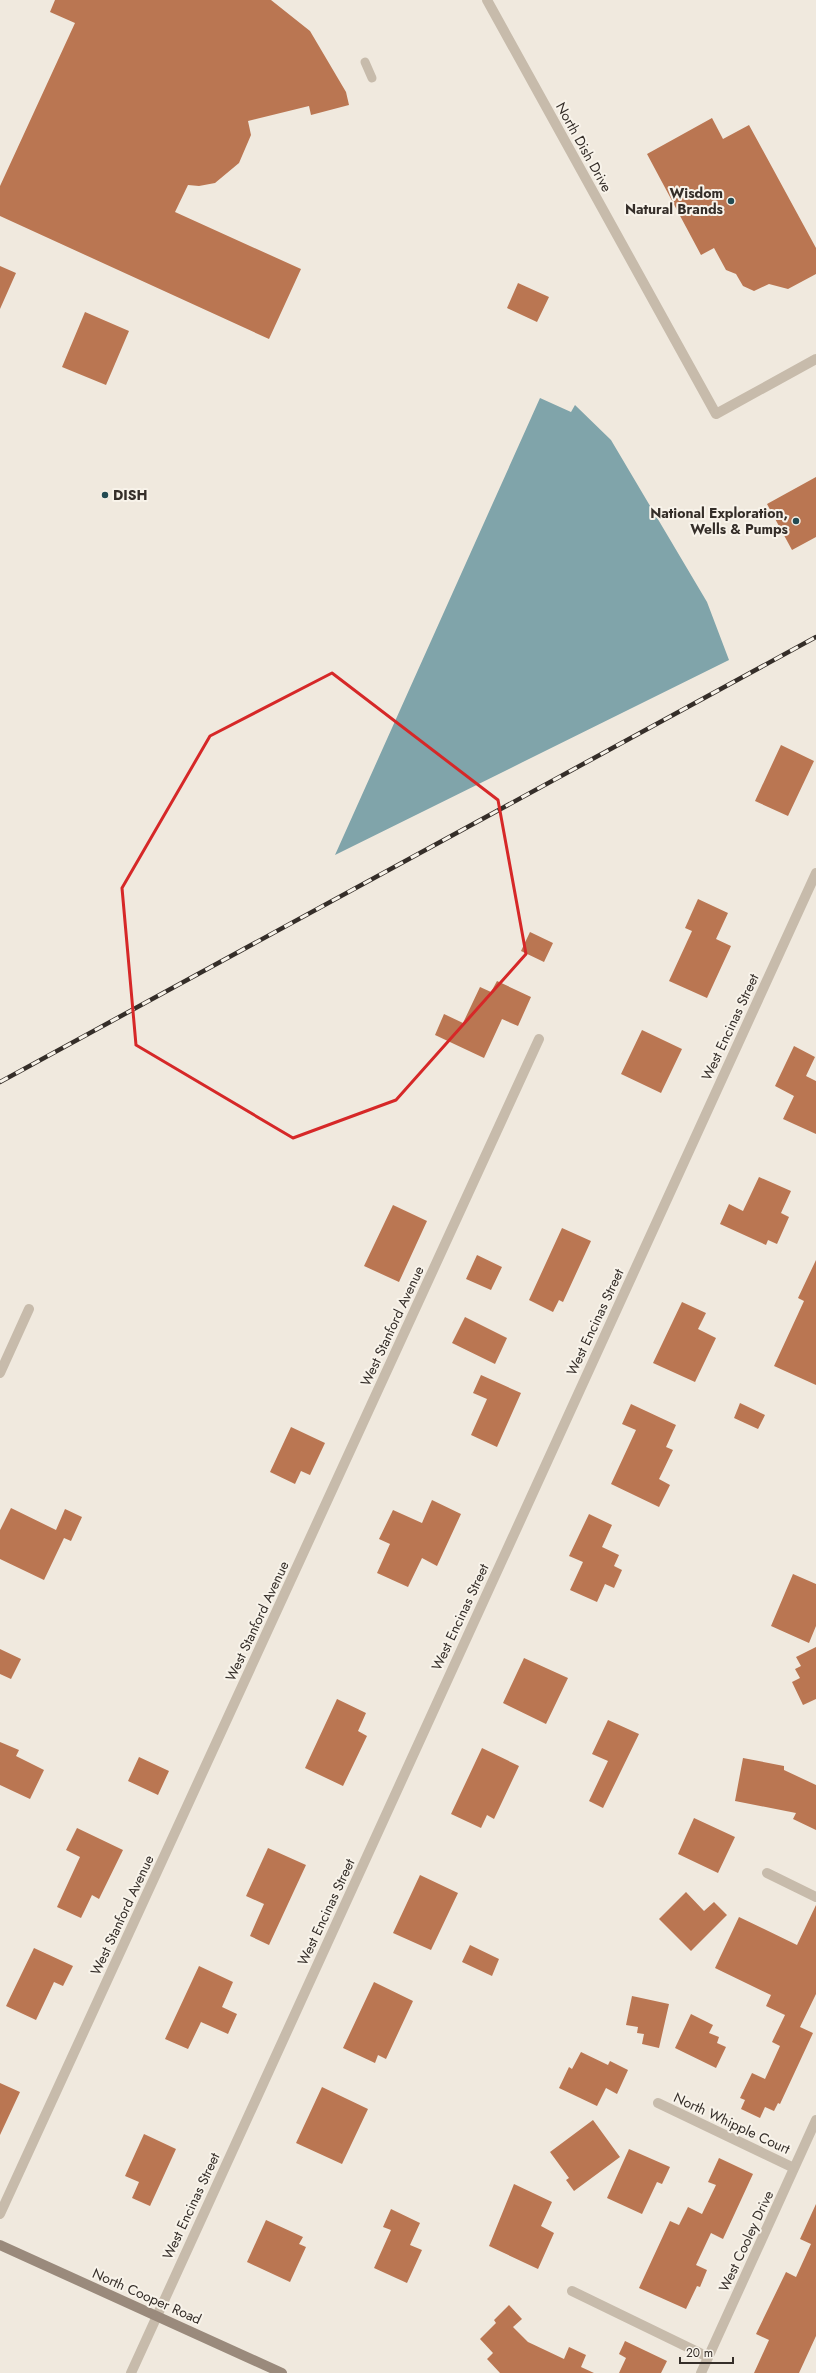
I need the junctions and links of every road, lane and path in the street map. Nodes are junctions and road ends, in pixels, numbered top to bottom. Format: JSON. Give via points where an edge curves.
{"nodes":[{"id":1,"x":487,"y":0,"type":"edge"},
{"id":2,"x":365,"y":62,"type":"dead end"},
{"id":3,"x":372,"y":78,"type":"dead end"},
{"id":4,"x":816,"y":359,"type":"edge"},
{"id":5,"x":816,"y":873,"type":"edge"},
{"id":6,"x":539,"y":1039,"type":"dead end"},
{"id":7,"x":29,"y":1309,"type":"dead end"},
{"id":8,"x":0,"y":1373,"type":"edge"},
{"id":9,"x":767,"y":1873,"type":"dead end"},
{"id":10,"x":816,"y":1897,"type":"edge"},
{"id":11,"x":658,"y":2103,"type":"dead end"},
{"id":12,"x":816,"y":2120,"type":"edge"},
{"id":13,"x":794,"y":2168,"type":"junction"},
{"id":14,"x":0,"y":2214,"type":"edge"},
{"id":15,"x":0,"y":2245,"type":"edge"},
{"id":16,"x":572,"y":2291,"type":"dead end"},
{"id":17,"x":156,"y":2316,"type":"junction"},
{"id":18,"x":708,"y":2356,"type":"junction"},
{"id":19,"x":131,"y":2373,"type":"edge"},
{"id":20,"x":282,"y":2373,"type":"edge"},
{"id":21,"x":701,"y":2373,"type":"edge"}],
"edges":[{"from":1,"to":4,"type":"street","name":"North Dish Drive","via":[[716,414]]},
{"from":2,"to":3,"type":"lane"},
{"from":5,"to":17,"type":"street","name":"West Encinas Street"},
{"from":6,"to":14,"type":"street","name":"West Stanford Avenue"},
{"from":7,"to":8,"type":"street"},
{"from":9,"to":10,"type":"street"},
{"from":11,"to":13,"type":"street","name":"North Whipple Court"},
{"from":12,"to":13,"type":"street","name":"West Cooley Drive"},
{"from":13,"to":18,"type":"street","name":"West Cooley Drive"},
{"from":15,"to":17,"type":"main road","name":"North Cooper Road"},
{"from":16,"to":18,"type":"street"},
{"from":17,"to":19,"type":"street","name":"West Encinas Street"},
{"from":17,"to":20,"type":"main road","name":"North Cooper Road"},
{"from":18,"to":21,"type":"street","name":"West Cooley Drive"}]}
